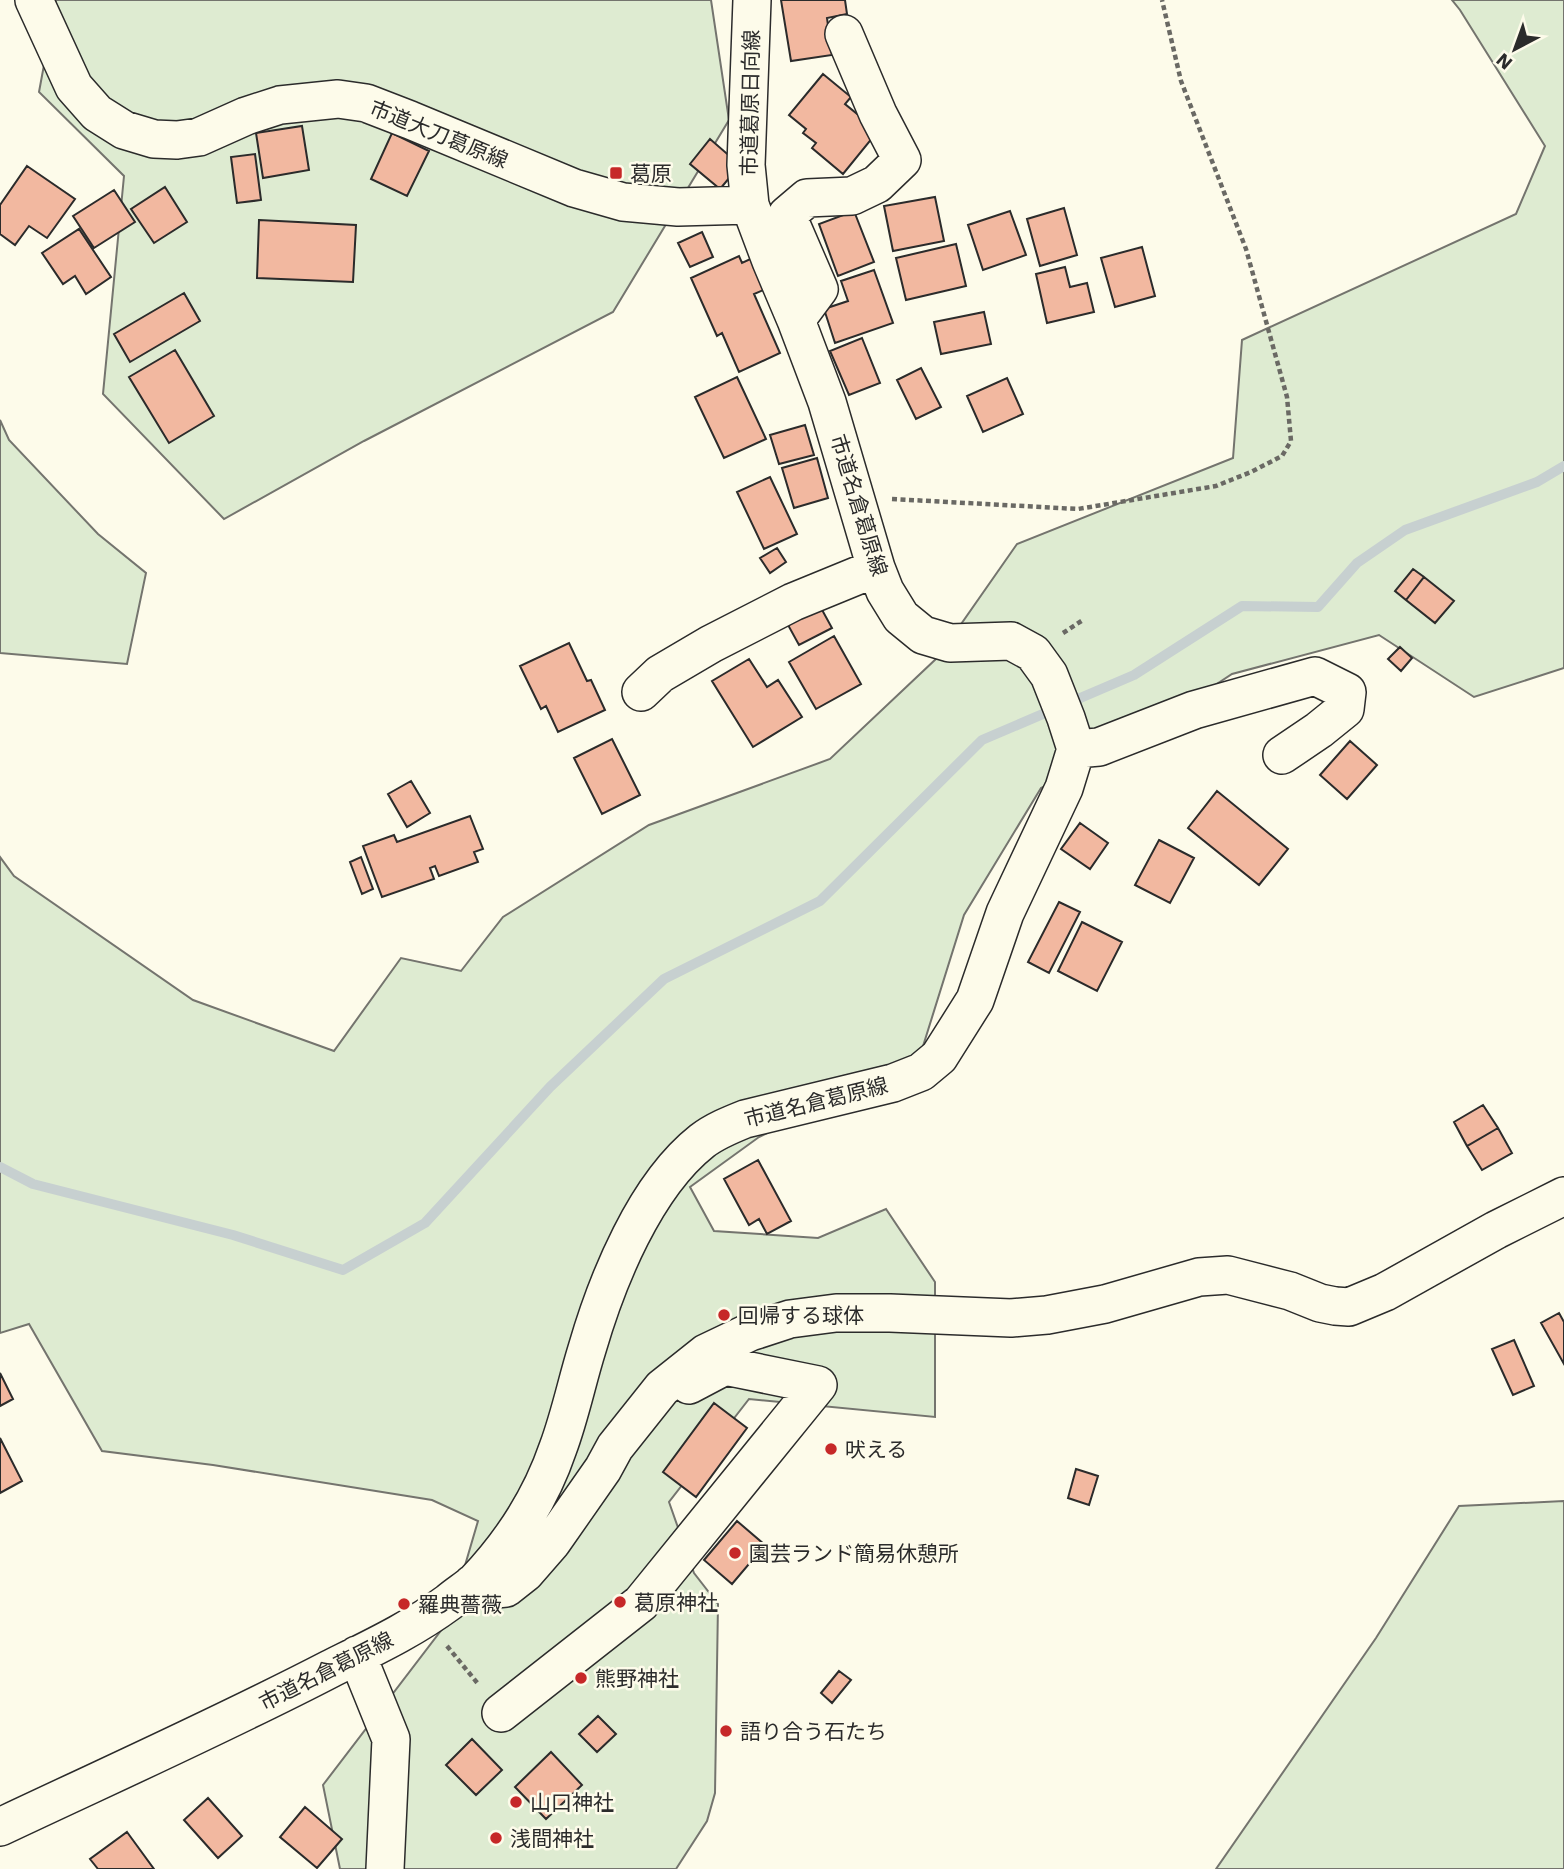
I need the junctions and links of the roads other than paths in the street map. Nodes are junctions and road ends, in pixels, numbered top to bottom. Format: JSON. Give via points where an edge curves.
{"nodes":[{"id":1,"x":34,"y":0,"type":"edge"},
{"id":2,"x":752,"y":0,"type":"edge"},
{"id":3,"x":844,"y":34,"type":"dead end"},
{"id":4,"x":750,"y":205,"type":"junction"},
{"id":5,"x":796,"y":320,"type":"junction"},
{"id":6,"x":876,"y":568,"type":"junction"},
{"id":7,"x":640,"y":692,"type":"dead end"},
{"id":8,"x":1065,"y":717,"type":"junction"},
{"id":9,"x":1282,"y":755,"type":"dead end"},
{"id":10,"x":1564,"y":1196,"type":"edge"},
{"id":11,"x":648,"y":1406,"type":"junction"},
{"id":12,"x":472,"y":1584,"type":"junction"},
{"id":13,"x":357,"y":1655,"type":"junction"},
{"id":14,"x":501,"y":1713,"type":"road end"},
{"id":15,"x":0,"y":1827,"type":"edge"},
{"id":16,"x":385,"y":1869,"type":"edge"}],
"edges":[{"from":1,"to":4,"type":"street","name":"市道大刀葛原線","via":[[74,88],[97,113],[124,130],[154,139],[199,137],[280,105],[338,99],[366,103],[574,188],[623,202]]},
{"from":2,"to":4,"type":"street","name":"市道葛原日向線","via":[[746,165]]},
{"from":3,"to":5,"type":"street","via":[[902,160],[877,184],[852,196],[807,198],[788,215],[819,289]]},
{"from":4,"to":5,"type":"street","name":"市道名倉葛原線"},
{"from":5,"to":6,"type":"street","name":"市道名倉葛原線","via":[[827,401]]},
{"from":6,"to":7,"type":"street","via":[[793,602],[711,644],[660,674]]},
{"from":6,"to":8,"type":"street","name":"市道名倉葛原線","via":[[901,617],[923,635],[950,643],[1012,641],[1033,653],[1049,674]]},
{"from":8,"to":9,"type":"street","via":[[1099,747],[1194,710],[1315,676],[1347,692],[1345,709]]},
{"from":8,"to":12,"type":"street","name":"市道名倉葛原線","via":[[1064,788],[1005,913],[975,1000],[939,1057],[921,1072],[893,1083],[722,1128],[676,1165],[630,1238],[604,1296],[558,1449],[538,1492],[521,1524]]},
{"from":10,"to":11,"type":"street","via":[[1349,1307],[1228,1275],[1047,1315],[836,1313],[790,1319],[706,1353],[662,1388]]},
{"from":11,"to":12,"type":"street","via":[[525,1573],[506,1588],[486,1590]]},
{"from":11,"to":14,"type":"street","via":[[725,1366],[818,1385],[641,1603]]},
{"from":12,"to":13,"type":"street","name":"市道名倉葛原線","via":[[425,1619]]},
{"from":13,"to":15,"type":"street","name":"市道名倉葛原線"},
{"from":13,"to":16,"type":"street","via":[[391,1739]]}]}
